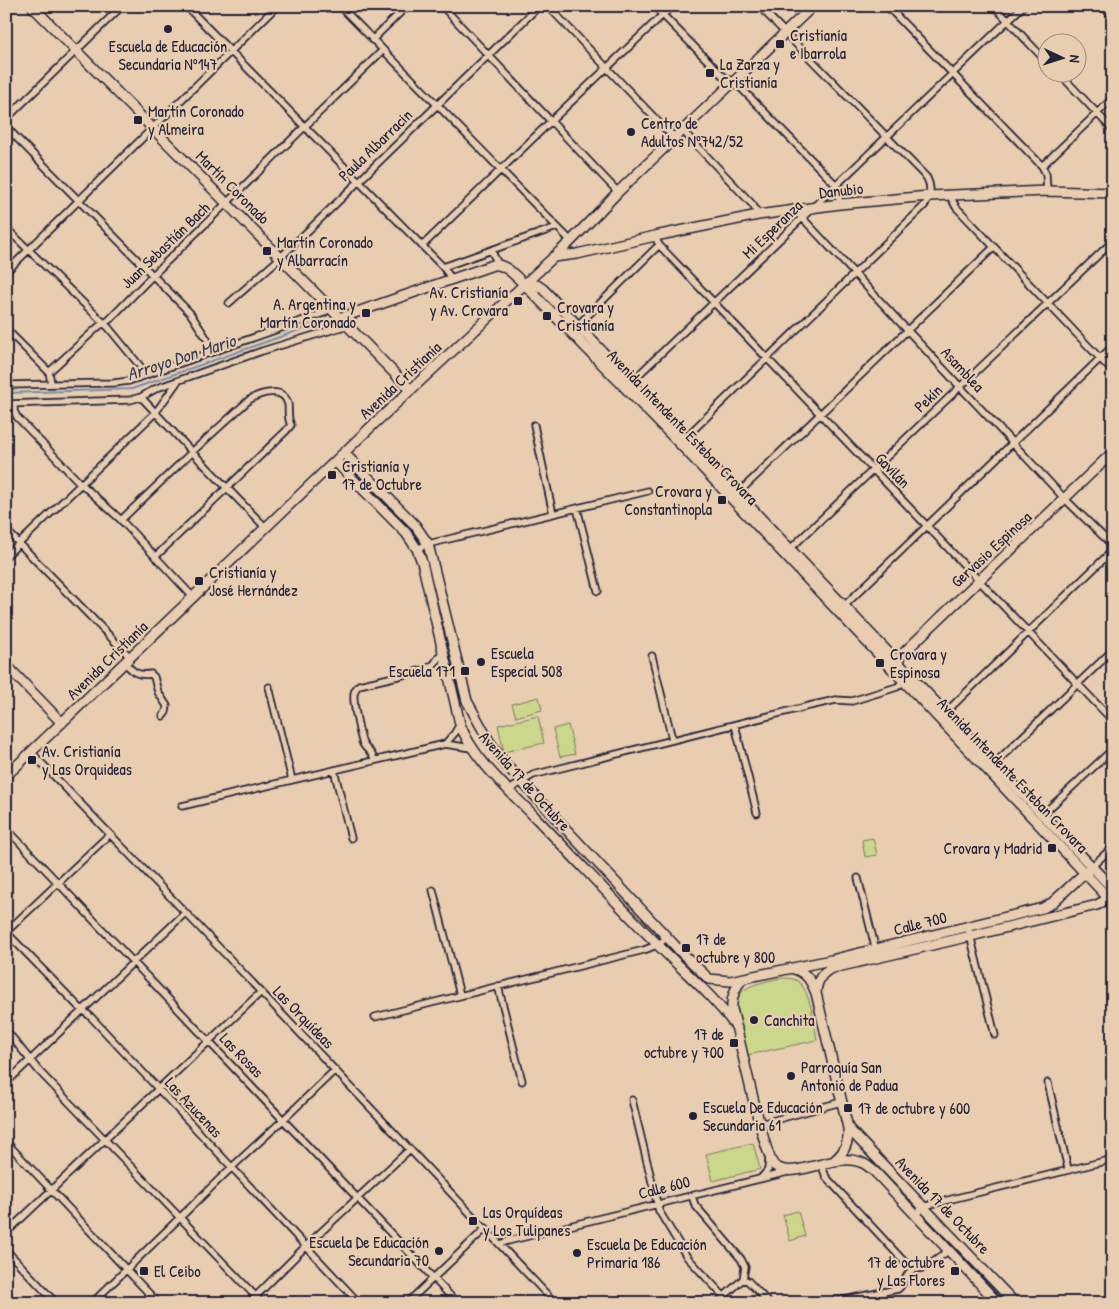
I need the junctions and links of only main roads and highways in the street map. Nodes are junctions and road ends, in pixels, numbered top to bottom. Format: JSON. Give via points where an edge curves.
{"nodes":[{"id":1,"x":32,"y":6,"type":"edge"},
{"id":2,"x":813,"y":6,"type":"edge"},
{"id":3,"x":1113,"y":193,"type":"edge"},
{"id":4,"x":569,"y":242,"type":"junction"},
{"id":5,"x":577,"y":254,"type":"junction"},
{"id":6,"x":553,"y":257,"type":"junction"},
{"id":7,"x":524,"y":284,"type":"junction"},
{"id":8,"x":340,"y":318,"type":"junction"},
{"id":9,"x":628,"y":384,"type":"junction"},
{"id":10,"x":411,"y":390,"type":"junction"},
{"id":11,"x":1113,"y":452,"type":"edge"},
{"id":12,"x":345,"y":454,"type":"junction"},
{"id":13,"x":336,"y":462,"type":"junction"},
{"id":14,"x":893,"y":663,"type":"junction"},
{"id":15,"x":6,"y":665,"type":"edge"},
{"id":16,"x":942,"y":716,"type":"junction"},
{"id":17,"x":62,"y":723,"type":"junction"},
{"id":18,"x":6,"y":776,"type":"edge"},
{"id":19,"x":1088,"y":870,"type":"junction"},
{"id":20,"x":1113,"y":889,"type":"edge"},
{"id":21,"x":1112,"y":899,"type":"edge"},
{"id":22,"x":877,"y":954,"type":"junction"},
{"id":23,"x":794,"y":968,"type":"junction"},
{"id":24,"x":742,"y":980,"type":"junction"},
{"id":25,"x":816,"y":993,"type":"junction"},
{"id":26,"x":737,"y":1028,"type":"junction"},
{"id":27,"x":848,"y":1128,"type":"junction"},
{"id":28,"x":835,"y":1160,"type":"junction"},
{"id":29,"x":998,"y":1303,"type":"edge"},
{"id":30,"x":1015,"y":1303,"type":"edge"}],
"edges":[{"from":1,"to":8,"type":"main road","name":"Martín Coronado"},
{"from":2,"to":4,"type":"main road","name":"Avenida Cristianía"},
{"from":3,"to":5,"type":"main road","name":"Danubio","via":[[1047,191],[840,204],[758,215]]},
{"from":4,"to":5,"type":"main road"},
{"from":4,"to":6,"type":"main road","name":"Avenida Cristianía"},
{"from":5,"to":6,"type":"main road","name":"Danubio"},
{"from":6,"to":7,"type":"main road","name":"Avenida Cristianía"},
{"from":7,"to":8,"type":"main road","via":[[498,264]]},
{"from":7,"to":9,"type":"main road","name":"Avenida Intendente Esteban Crovara"},
{"from":7,"to":9,"type":"main road","name":"Avenida Intendente Esteban Crovara","via":[[537,285]]},
{"from":7,"to":10,"type":"main road","name":"Avenida Cristianía"},
{"from":8,"to":10,"type":"main road","name":"Martín Coronado"},
{"from":9,"to":14,"type":"main road","name":"Avenida Intendente Esteban Crovara"},
{"from":10,"to":12,"type":"main road","name":"Avenida Cristianía"},
{"from":11,"to":14,"type":"main road","name":"Gervasio Espinosa"},
{"from":12,"to":13,"type":"main road","name":"Avenida Cristianía"},
{"from":12,"to":24,"type":"main road","name":"Avenida 17 de Octubre","via":[[415,525],[428,544],[467,701],[506,765],[709,978],[723,982]]},
{"from":13,"to":17,"type":"main road","name":"Avenida Cristianía"},
{"from":13,"to":26,"type":"main road","name":"Avenida 17 de Octubre","via":[[406,533],[417,550],[460,724],[471,748]]},
{"from":14,"to":16,"type":"main road","name":"Avenida Intendente Esteban Crovara"},
{"from":14,"to":16,"type":"main road","name":"Avenida Intendente Esteban Crovara","via":[[903,682]]},
{"from":15,"to":17,"type":"main road"},
{"from":16,"to":19,"type":"main road","name":"Avenida Intendente Esteban Crovara"},
{"from":17,"to":18,"type":"main road","name":"Avenida Cristianía"},
{"from":19,"to":20,"type":"main road","name":"Avenida Intendente Esteban Crovara"},
{"from":19,"to":21,"type":"main road","name":"Avenida Intendente Esteban Crovara"},
{"from":19,"to":22,"type":"main road","name":"Calle 700","via":[[1048,906]]},
{"from":21,"to":22,"type":"main road","name":"Calle 700","via":[[971,936]]},
{"from":22,"to":23,"type":"main road","name":"Calle 700"},
{"from":22,"to":25,"type":"main road","name":"Calle 700","via":[[829,969],[817,982]]},
{"from":23,"to":24,"type":"main road","name":"Calle 700"},
{"from":23,"to":25,"type":"main road","via":[[809,978]]},
{"from":24,"to":26,"type":"main road","via":[[735,989],[732,1003]]},
{"from":25,"to":27,"type":"main road"},
{"from":26,"to":28,"type":"main road","name":"Calle 600","via":[[772,1164],[780,1169],[795,1170]]},
{"from":27,"to":28,"type":"main road","via":[[845,1149]]},
{"from":27,"to":30,"type":"main road","name":"Avenida 17 de Octubre"},
{"from":28,"to":29,"type":"main road","name":"Avenida 17 de Octubre","via":[[855,1161],[878,1175]]}]}
